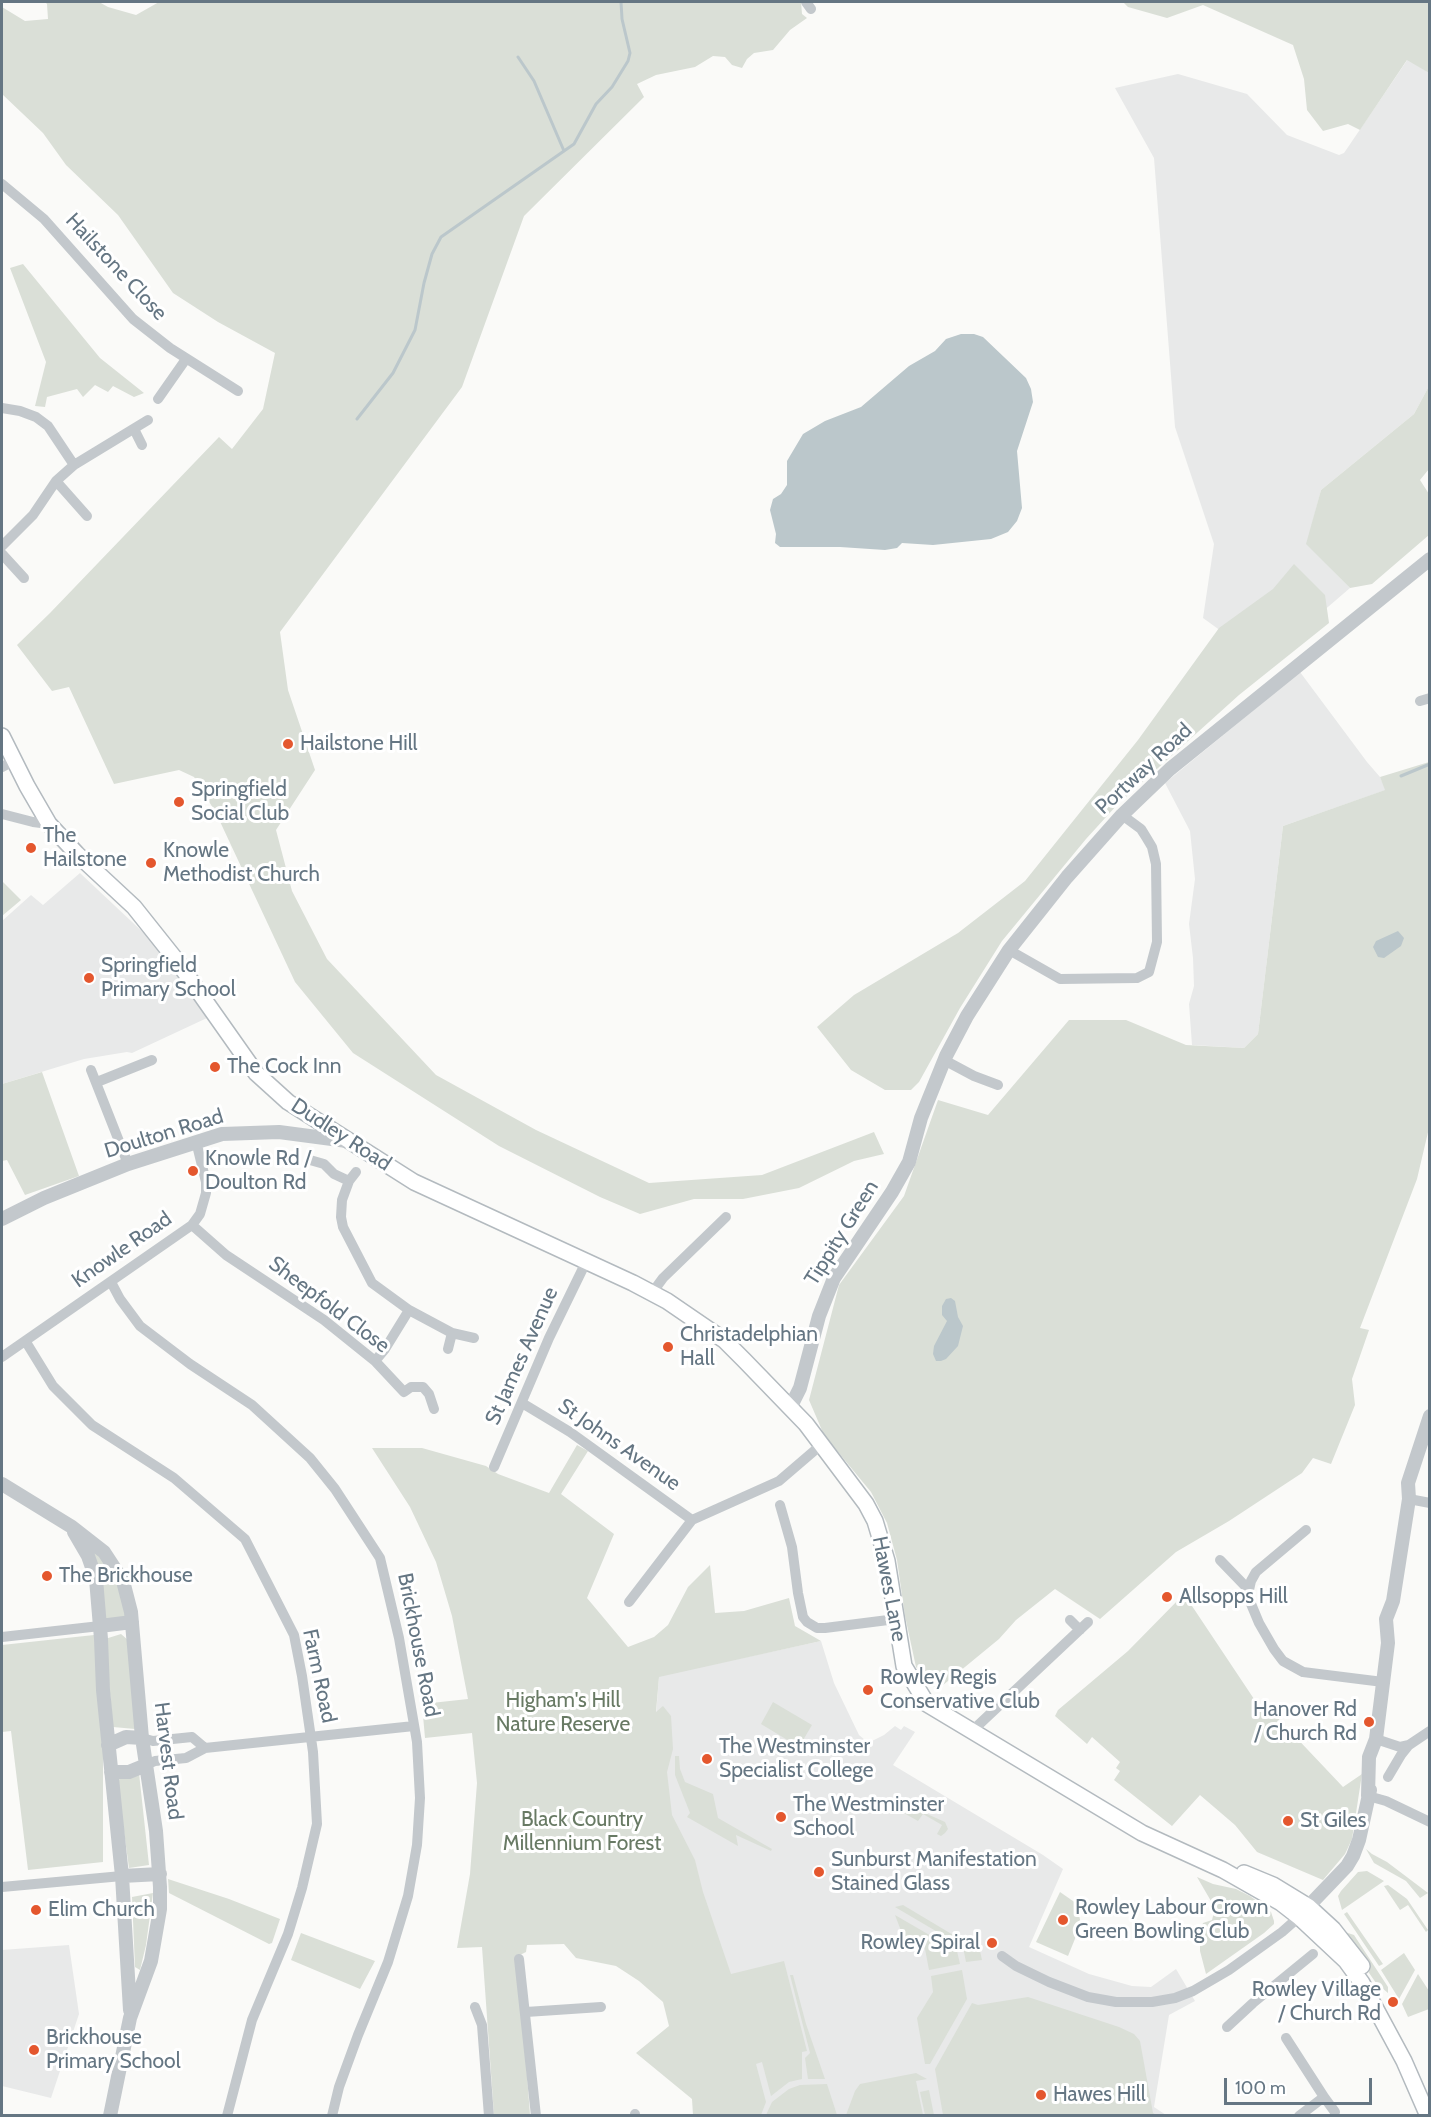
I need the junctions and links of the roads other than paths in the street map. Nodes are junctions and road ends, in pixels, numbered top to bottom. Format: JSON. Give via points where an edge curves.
{"nodes":[{"id":1,"x":2,"y":184,"type":"edge"},
{"id":2,"x":186,"y":359,"type":"junction"},
{"id":3,"x":238,"y":391,"type":"dead end"},
{"id":4,"x":158,"y":399,"type":"dead end"},
{"id":5,"x":2,"y":408,"type":"edge"},
{"id":6,"x":148,"y":420,"type":"dead end"},
{"id":7,"x":134,"y":429,"type":"junction"},
{"id":8,"x":142,"y":445,"type":"dead end"},
{"id":9,"x":74,"y":465,"type":"junction"},
{"id":10,"x":56,"y":481,"type":"junction"},
{"id":11,"x":87,"y":516,"type":"dead end"},
{"id":12,"x":2,"y":546,"type":"edge"},
{"id":13,"x":2,"y":554,"type":"edge"},
{"id":14,"x":1430,"y":559,"type":"edge"},
{"id":15,"x":24,"y":578,"type":"dead end"},
{"id":16,"x":2,"y":736,"type":"edge"},
{"id":17,"x":7,"y":764,"type":"edge"},
{"id":18,"x":2,"y":814,"type":"edge"},
{"id":19,"x":1122,"y":815,"type":"junction"},
{"id":20,"x":49,"y":824,"type":"junction"},
{"id":21,"x":1009,"y":950,"type":"junction"},
{"id":22,"x":152,"y":1060,"type":"dead end"},
{"id":23,"x":944,"y":1060,"type":"junction"},
{"id":24,"x":91,"y":1070,"type":"dead end"},
{"id":25,"x":97,"y":1082,"type":"junction"},
{"id":26,"x":998,"y":1085,"type":"dead end"},
{"id":27,"x":921,"y":1118,"type":"joint"},
{"id":28,"x":196,"y":1141,"type":"junction"},
{"id":29,"x":348,"y":1141,"type":"junction"},
{"id":30,"x":310,"y":1160,"type":"dead end"},
{"id":31,"x":128,"y":1164,"type":"junction"},
{"id":32,"x":726,"y":1217,"type":"dead end"},
{"id":33,"x":2,"y":1219,"type":"edge"},
{"id":34,"x":192,"y":1225,"type":"junction"},
{"id":35,"x":586,"y":1263,"type":"junction"},
{"id":36,"x":111,"y":1282,"type":"junction"},
{"id":37,"x":652,"y":1293,"type":"junction"},
{"id":38,"x":409,"y":1310,"type":"junction"},
{"id":39,"x":452,"y":1333,"type":"junction"},
{"id":40,"x":474,"y":1338,"type":"dead end"},
{"id":41,"x":26,"y":1342,"type":"junction"},
{"id":42,"x":448,"y":1349,"type":"dead end"},
{"id":43,"x":2,"y":1357,"type":"edge"},
{"id":44,"x":375,"y":1361,"type":"junction"},
{"id":45,"x":522,"y":1403,"type":"junction"},
{"id":46,"x":791,"y":1406,"type":"junction"},
{"id":47,"x":434,"y":1409,"type":"dead end"},
{"id":48,"x":1430,"y":1416,"type":"edge"},
{"id":49,"x":821,"y":1445,"type":"junction"},
{"id":50,"x":494,"y":1467,"type":"dead end"},
{"id":51,"x":2,"y":1484,"type":"edge"},
{"id":52,"x":1409,"y":1499,"type":"junction"},
{"id":53,"x":1430,"y":1503,"type":"edge"},
{"id":54,"x":780,"y":1505,"type":"dead end"},
{"id":55,"x":693,"y":1520,"type":"junction"},
{"id":56,"x":72,"y":1527,"type":"junction"},
{"id":57,"x":1306,"y":1530,"type":"dead end"},
{"id":58,"x":1220,"y":1560,"type":"dead end"},
{"id":59,"x":1250,"y":1590,"type":"junction"},
{"id":60,"x":630,"y":1602,"type":"dead end"},
{"id":61,"x":896,"y":1619,"type":"junction"},
{"id":62,"x":1070,"y":1620,"type":"dead end"},
{"id":63,"x":132,"y":1622,"type":"junction"},
{"id":64,"x":1088,"y":1622,"type":"dead end"},
{"id":65,"x":100,"y":1626,"type":"junction"},
{"id":66,"x":1080,"y":1630,"type":"junction"},
{"id":67,"x":2,"y":1637,"type":"edge"},
{"id":68,"x":1383,"y":1682,"type":"junction"},
{"id":69,"x":414,"y":1726,"type":"junction"},
{"id":70,"x":972,"y":1731,"type":"junction"},
{"id":71,"x":1430,"y":1731,"type":"edge"},
{"id":72,"x":311,"y":1736,"type":"junction"},
{"id":73,"x":142,"y":1738,"type":"junction"},
{"id":74,"x":1376,"y":1739,"type":"junction"},
{"id":75,"x":108,"y":1745,"type":"junction"},
{"id":76,"x":1409,"y":1745,"type":"junction"},
{"id":77,"x":205,"y":1748,"type":"junction"},
{"id":78,"x":146,"y":1765,"type":"junction"},
{"id":79,"x":111,"y":1772,"type":"junction"},
{"id":80,"x":1388,"y":1777,"type":"dead end"},
{"id":81,"x":1368,"y":1796,"type":"junction"},
{"id":82,"x":1430,"y":1822,"type":"edge"},
{"id":83,"x":160,"y":1874,"type":"junction"},
{"id":84,"x":122,"y":1876,"type":"junction"},
{"id":85,"x":2,"y":1887,"type":"edge"},
{"id":86,"x":1304,"y":1912,"type":"junction"},
{"id":87,"x":1313,"y":1954,"type":"dead end"},
{"id":88,"x":1002,"y":1956,"type":"dead end"},
{"id":89,"x":519,"y":1959,"type":"dead end"},
{"id":90,"x":475,"y":2007,"type":"dead end"},
{"id":91,"x":601,"y":2007,"type":"dead end"},
{"id":92,"x":526,"y":2012,"type":"junction"},
{"id":93,"x":130,"y":2018,"type":"junction"},
{"id":94,"x":1227,"y":2027,"type":"dead end"},
{"id":95,"x":1286,"y":2038,"type":"dead end"},
{"id":96,"x":1430,"y":2096,"type":"edge"},
{"id":97,"x":1324,"y":2097,"type":"junction"},
{"id":98,"x":1335,"y":2112,"type":"dead end"},
{"id":99,"x":110,"y":2115,"type":"edge"},
{"id":100,"x":227,"y":2115,"type":"edge"},
{"id":101,"x":333,"y":2115,"type":"edge"},
{"id":102,"x":489,"y":2115,"type":"edge"},
{"id":103,"x":536,"y":2115,"type":"edge"},
{"id":104,"x":1299,"y":2115,"type":"edge"},
{"id":105,"x":1428,"y":2115,"type":"edge"}],
"edges":[{"from":1,"to":2,"type":"street","name":"Hailstone Close","via":[[44,219],[133,319]]},
{"from":2,"to":3,"type":"street","name":"Hailstone Close"},
{"from":2,"to":4,"type":"street"},
{"from":5,"to":9,"type":"street","via":[[36,417],[48,426]]},
{"from":6,"to":7,"type":"street"},
{"from":7,"to":8,"type":"street"},
{"from":7,"to":9,"type":"street"},
{"from":9,"to":10,"type":"street"},
{"from":10,"to":11,"type":"street"},
{"from":10,"to":12,"type":"street","via":[[33,516]]},
{"from":13,"to":15,"type":"street"},
{"from":14,"to":19,"type":"street","name":"Portway Road","via":[[1170,769]]},
{"from":16,"to":17,"type":"main road","name":"Dudley Road"},
{"from":17,"to":20,"type":"main road","name":"Dudley Road"},
{"from":18,"to":20,"type":"street"},
{"from":19,"to":21,"type":"street","name":"Portway Road"},
{"from":19,"to":21,"type":"street","via":[[1141,829],[1156,864],[1157,942],[1149,972],[1137,978],[1060,979]]},
{"from":20,"to":29,"type":"main road","name":"Dudley Road","via":[[153,930],[256,1072],[288,1102]]},
{"from":21,"to":23,"type":"street","name":"Portway Road","via":[[966,1016]]},
{"from":22,"to":25,"type":"street"},
{"from":23,"to":26,"type":"street"},
{"from":23,"to":27,"type":"street","name":"Portway Road"},
{"from":24,"to":25,"type":"street"},
{"from":25,"to":31,"type":"street"},
{"from":27,"to":46,"type":"street","name":"Tippity Green","via":[[909,1162],[827,1293],[800,1388]]},
{"from":28,"to":29,"type":"street","name":"Doulton Road","via":[[222,1134],[279,1132]]},
{"from":28,"to":31,"type":"street","name":"Doulton Road"},
{"from":28,"to":34,"type":"street","name":"Knowle Road","via":[[206,1194]]},
{"from":29,"to":35,"type":"main road","name":"Dudley Road","via":[[414,1182]]},
{"from":30,"to":38,"type":"street","via":[[324,1164],[334,1174],[353,1177],[341,1208],[343,1227],[372,1283]]},
{"from":31,"to":33,"type":"street","name":"Doulton Road"},
{"from":32,"to":37,"type":"street"},
{"from":34,"to":36,"type":"street","name":"Knowle Road"},
{"from":34,"to":44,"type":"street","name":"Sheepfold Close","via":[[226,1255],[324,1320]]},
{"from":35,"to":37,"type":"main road","name":"Dudley Road"},
{"from":35,"to":45,"type":"street","name":"St James Avenue"},
{"from":36,"to":41,"type":"street","name":"Knowle Road"},
{"from":36,"to":69,"type":"street","name":"Brickhouse Road","via":[[140,1326],[252,1405],[310,1458],[335,1489],[380,1558]]},
{"from":37,"to":46,"type":"main road","name":"Dudley Road","via":[[724,1340]]},
{"from":38,"to":39,"type":"street"},
{"from":38,"to":44,"type":"street"},
{"from":39,"to":40,"type":"street"},
{"from":39,"to":42,"type":"street"},
{"from":41,"to":43,"type":"street","name":"Knowle Road"},
{"from":41,"to":72,"type":"street","name":"Farm Road","via":[[53,1386],[92,1425],[174,1478],[245,1539],[294,1635]]},
{"from":44,"to":47,"type":"street","name":"Sheepfold Close","via":[[404,1392],[417,1386],[427,1390]]},
{"from":45,"to":50,"type":"street","name":"St James Avenue"},
{"from":45,"to":55,"type":"street","name":"St Johns Avenue","via":[[570,1432]]},
{"from":46,"to":49,"type":"main road","name":"Hawes Lane"},
{"from":48,"to":52,"type":"street","via":[[1411,1467]]},
{"from":49,"to":55,"type":"street","via":[[779,1481]]},
{"from":49,"to":61,"type":"main road","name":"Hawes Lane","via":[[875,1521],[887,1561]]},
{"from":51,"to":56,"type":"street","name":"Harvest Road"},
{"from":52,"to":53,"type":"street"},
{"from":52,"to":68,"type":"street","via":[[1393,1601],[1396,1620],[1388,1643]]},
{"from":54,"to":61,"type":"street","via":[[807,1622],[825,1628]]},
{"from":55,"to":60,"type":"street"},
{"from":56,"to":63,"type":"street","name":"Harvest Road","via":[[115,1566],[128,1595]]},
{"from":56,"to":65,"type":"street","name":"Harvest Road","via":[[93,1567]]},
{"from":57,"to":59,"type":"street","via":[[1256,1572]]},
{"from":58,"to":59,"type":"street"},
{"from":59,"to":68,"type":"street","via":[[1249,1599],[1259,1623],[1283,1661],[1293,1668]]},
{"from":61,"to":70,"type":"main road","name":"Hawes Lane","via":[[904,1666],[918,1691],[927,1704]]},
{"from":62,"to":66,"type":"street"},
{"from":63,"to":65,"type":"street"},
{"from":63,"to":73,"type":"street","name":"Harvest Road"},
{"from":64,"to":66,"type":"street"},
{"from":65,"to":67,"type":"street"},
{"from":65,"to":75,"type":"street","name":"Harvest Road"},
{"from":66,"to":70,"type":"street"},
{"from":68,"to":74,"type":"street"},
{"from":69,"to":72,"type":"street"},
{"from":69,"to":101,"type":"street","name":"Brickhouse Road","via":[[420,1798],[408,1896],[388,1962],[339,2087]]},
{"from":70,"to":86,"type":"main road","name":"Hawes Lane","via":[[1142,1833],[1279,1888]]},
{"from":71,"to":76,"type":"street"},
{"from":72,"to":77,"type":"street"},
{"from":72,"to":100,"type":"street","name":"Farm Road","via":[[317,1824],[288,1934],[252,2020]]},
{"from":73,"to":75,"type":"street","via":[[126,1737]]},
{"from":73,"to":77,"type":"street","via":[[153,1741],[192,1737]]},
{"from":73,"to":78,"type":"street","name":"Harvest Road"},
{"from":74,"to":76,"type":"street","via":[[1400,1747]]},
{"from":74,"to":81,"type":"street","via":[[1377,1768]]},
{"from":75,"to":79,"type":"street","name":"Harvest Road"},
{"from":76,"to":80,"type":"street"},
{"from":77,"to":78,"type":"street","via":[[186,1758]]},
{"from":78,"to":79,"type":"street","via":[[129,1772]]},
{"from":78,"to":83,"type":"street","name":"Harvest Road"},
{"from":79,"to":84,"type":"street","name":"Harvest Road"},
{"from":81,"to":82,"type":"street"},
{"from":81,"to":86,"type":"street","via":[[1353,1856]]},
{"from":83,"to":84,"type":"street"},
{"from":83,"to":93,"type":"street","name":"Harvest Road","via":[[160,1909],[151,1960]]},
{"from":84,"to":85,"type":"street"},
{"from":84,"to":93,"type":"street","name":"Harvest Road"},
{"from":86,"to":88,"type":"street","via":[[1219,1976],[1175,1998],[1152,2002],[1116,2002],[1079,1994]]},
{"from":86,"to":96,"type":"main road","via":[[1334,1929],[1361,1965],[1390,2013]]},
{"from":86,"to":105,"type":"main road","via":[[1362,1983]]},
{"from":87,"to":94,"type":"street"},
{"from":89,"to":92,"type":"street"},
{"from":90,"to":102,"type":"street","via":[[482,2025]]},
{"from":91,"to":92,"type":"street"},
{"from":92,"to":103,"type":"street"},
{"from":93,"to":99,"type":"street","name":"Harvest Road"},
{"from":95,"to":97,"type":"street"},
{"from":97,"to":98,"type":"street"},
{"from":97,"to":104,"type":"street"}]}
